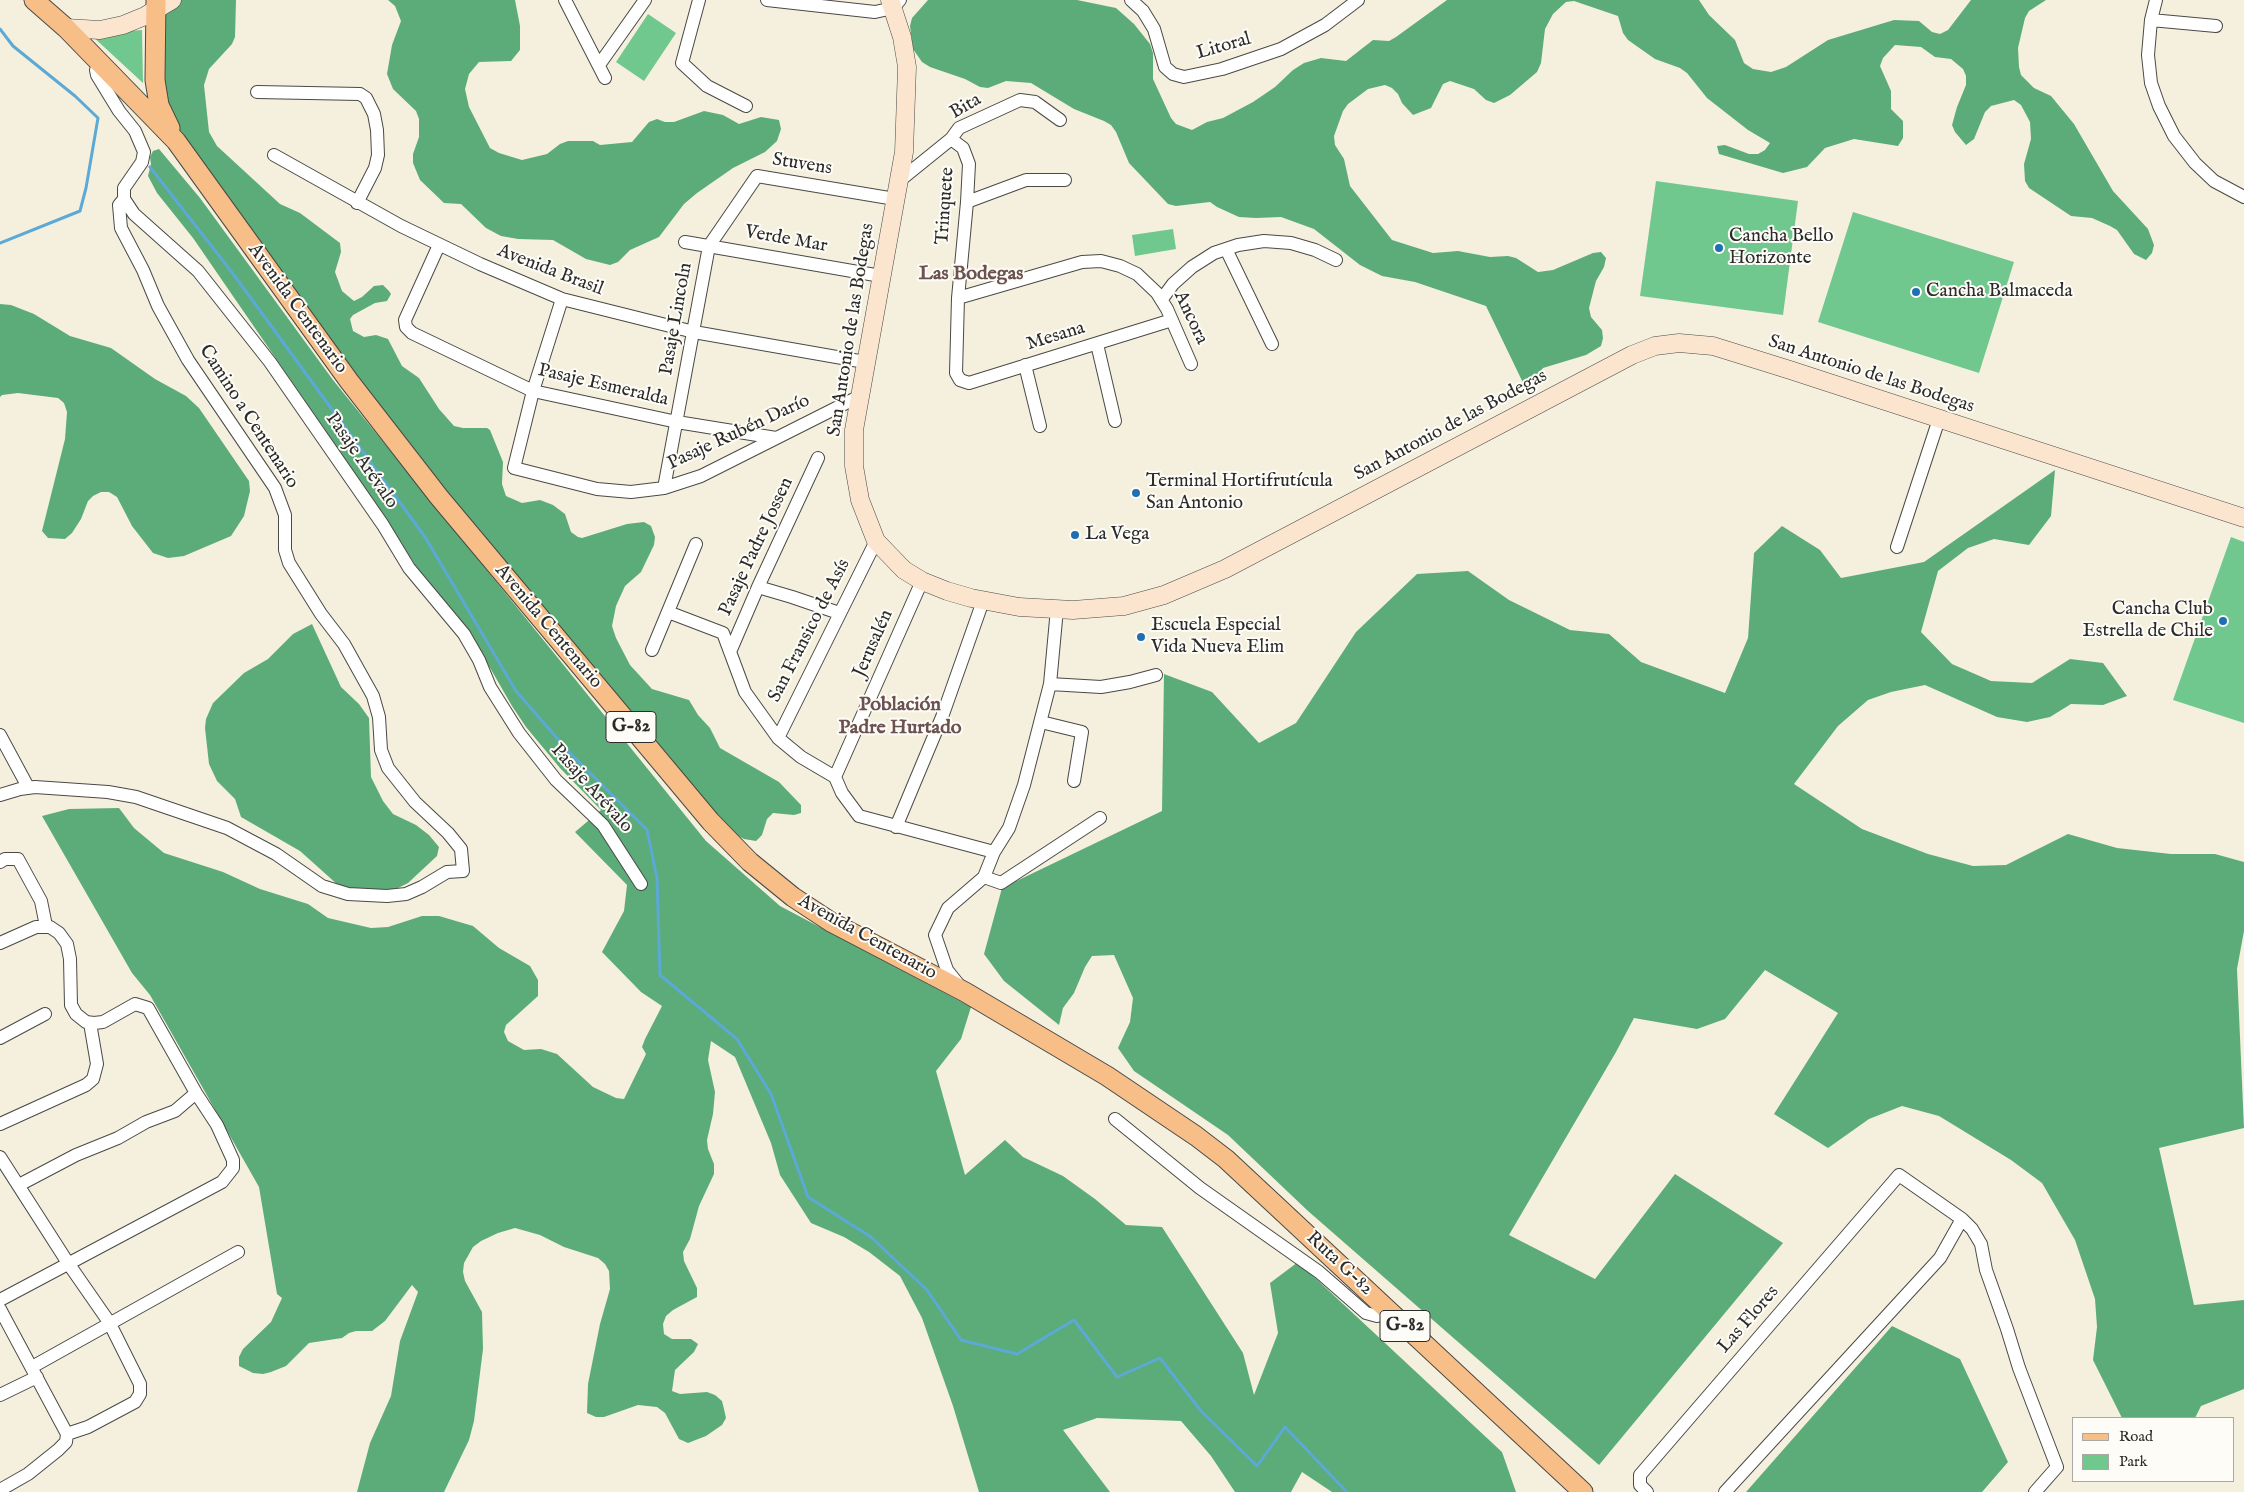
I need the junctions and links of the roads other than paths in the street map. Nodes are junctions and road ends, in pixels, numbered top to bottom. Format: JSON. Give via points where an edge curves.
{"nodes":[{"id":1,"x":34,"y":0,"type":"edge"},
{"id":2,"x":172,"y":0,"type":"edge"},
{"id":3,"x":564,"y":0,"type":"edge"},
{"id":4,"x":645,"y":0,"type":"edge"},
{"id":5,"x":699,"y":0,"type":"edge"},
{"id":6,"x":767,"y":0,"type":"edge"},
{"id":7,"x":1131,"y":0,"type":"edge"},
{"id":8,"x":1358,"y":0,"type":"edge"},
{"id":9,"x":2156,"y":0,"type":"edge"},
{"id":10,"x":894,"y":3,"type":"edge"},
{"id":11,"x":156,"y":5,"type":"edge"},
{"id":12,"x":2151,"y":20,"type":"junction"},
{"id":13,"x":2216,"y":26,"type":"dead end"},
{"id":14,"x":66,"y":28,"type":"junction"},
{"id":15,"x":100,"y":63,"type":"junction"},
{"id":16,"x":599,"y":65,"type":"junction"},
{"id":17,"x":605,"y":78,"type":"dead end"},
{"id":18,"x":257,"y":92,"type":"dead end"},
{"id":19,"x":746,"y":106,"type":"dead end"},
{"id":20,"x":1060,"y":120,"type":"dead end"},
{"id":21,"x":951,"y":139,"type":"junction"},
{"id":22,"x":176,"y":141,"type":"junction"},
{"id":23,"x":274,"y":155,"type":"dead end"},
{"id":24,"x":1065,"y":180,"type":"dead end"},
{"id":25,"x":897,"y":190,"type":"junction"},
{"id":26,"x":2244,"y":197,"type":"edge"},
{"id":27,"x":124,"y":200,"type":"junction"},
{"id":28,"x":967,"y":202,"type":"junction"},
{"id":29,"x":357,"y":203,"type":"junction"},
{"id":30,"x":685,"y":242,"type":"dead end"},
{"id":31,"x":439,"y":245,"type":"junction"},
{"id":32,"x":709,"y":246,"type":"junction"},
{"id":33,"x":1226,"y":248,"type":"junction"},
{"id":34,"x":1336,"y":260,"type":"dead end"},
{"id":35,"x":881,"y":276,"type":"junction"},
{"id":36,"x":958,"y":298,"type":"junction"},
{"id":37,"x":562,"y":299,"type":"junction"},
{"id":38,"x":1162,"y":299,"type":"junction"},
{"id":39,"x":1172,"y":320,"type":"junction"},
{"id":40,"x":694,"y":332,"type":"junction"},
{"id":41,"x":1097,"y":344,"type":"junction"},
{"id":42,"x":1272,"y":344,"type":"dead end"},
{"id":43,"x":865,"y":362,"type":"junction"},
{"id":44,"x":1191,"y":364,"type":"dead end"},
{"id":45,"x":1025,"y":365,"type":"junction"},
{"id":46,"x":956,"y":373,"type":"joint"},
{"id":47,"x":533,"y":392,"type":"junction"},
{"id":48,"x":860,"y":396,"type":"junction"},
{"id":49,"x":1939,"y":419,"type":"junction"},
{"id":50,"x":1116,"y":421,"type":"dead end"},
{"id":51,"x":677,"y":422,"type":"junction"},
{"id":52,"x":1040,"y":426,"type":"dead end"},
{"id":53,"x":776,"y":438,"type":"junction"},
{"id":54,"x":818,"y":458,"type":"dead end"},
{"id":55,"x":664,"y":488,"type":"junction"},
{"id":56,"x":2244,"y":518,"type":"edge"},
{"id":57,"x":876,"y":541,"type":"junction"},
{"id":58,"x":696,"y":544,"type":"dead end"},
{"id":59,"x":1897,"y":546,"type":"dead end"},
{"id":60,"x":922,"y":581,"type":"junction"},
{"id":61,"x":758,"y":587,"type":"junction"},
{"id":62,"x":983,"y":601,"type":"junction"},
{"id":63,"x":1056,"y":609,"type":"junction"},
{"id":64,"x":668,"y":612,"type":"junction"},
{"id":65,"x":839,"y":614,"type":"junction"},
{"id":66,"x":652,"y":650,"type":"dead end"},
{"id":67,"x":730,"y":652,"type":"junction"},
{"id":68,"x":1156,"y":675,"type":"dead end"},
{"id":69,"x":1050,"y":684,"type":"junction"},
{"id":70,"x":1040,"y":722,"type":"junction"},
{"id":71,"x":0,"y":735,"type":"edge"},
{"id":72,"x":778,"y":738,"type":"junction"},
{"id":73,"x":835,"y":777,"type":"junction"},
{"id":74,"x":1074,"y":781,"type":"dead end"},
{"id":75,"x":28,"y":787,"type":"junction"},
{"id":76,"x":0,"y":795,"type":"edge"},
{"id":77,"x":1100,"y":818,"type":"dead end"},
{"id":78,"x":896,"y":826,"type":"junction"},
{"id":79,"x":994,"y":852,"type":"junction"},
{"id":80,"x":0,"y":862,"type":"edge"},
{"id":81,"x":984,"y":877,"type":"junction"},
{"id":82,"x":641,"y":884,"type":"dead end"},
{"id":83,"x":46,"y":926,"type":"junction"},
{"id":84,"x":0,"y":944,"type":"edge"},
{"id":85,"x":965,"y":992,"type":"junction"},
{"id":86,"x":45,"y":1014,"type":"dead end"},
{"id":87,"x":90,"y":1023,"type":"junction"},
{"id":88,"x":0,"y":1038,"type":"edge"},
{"id":89,"x":196,"y":1093,"type":"junction"},
{"id":90,"x":1115,"y":1119,"type":"dead end"},
{"id":91,"x":0,"y":1124,"type":"edge"},
{"id":92,"x":0,"y":1156,"type":"edge"},
{"id":93,"x":1226,"y":1159,"type":"joint"},
{"id":94,"x":19,"y":1185,"type":"junction"},
{"id":95,"x":1962,"y":1219,"type":"junction"},
{"id":96,"x":238,"y":1252,"type":"dead end"},
{"id":97,"x":68,"y":1263,"type":"junction"},
{"id":98,"x":0,"y":1300,"type":"edge"},
{"id":99,"x":0,"y":1309,"type":"edge"},
{"id":100,"x":1387,"y":1309,"type":"junction"},
{"id":101,"x":109,"y":1322,"type":"junction"},
{"id":102,"x":35,"y":1372,"type":"junction"},
{"id":103,"x":0,"y":1395,"type":"edge"},
{"id":104,"x":67,"y":1434,"type":"junction"},
{"id":105,"x":0,"y":1490,"type":"edge"},
{"id":106,"x":1584,"y":1492,"type":"edge"},
{"id":107,"x":1647,"y":1492,"type":"edge"},
{"id":108,"x":1725,"y":1492,"type":"edge"},
{"id":109,"x":2035,"y":1492,"type":"edge"}],
"edges":[{"from":1,"to":14,"type":"main road","name":"Avenida Centenario"},
{"from":2,"to":11,"type":"street"},
{"from":3,"to":16,"type":"street"},
{"from":4,"to":16,"type":"street"},
{"from":5,"to":19,"type":"street","via":[[682,63],[707,86]]},
{"from":6,"to":10,"type":"street","via":[[875,12]]},
{"from":7,"to":8,"type":"street","name":"Litoral","via":[[1143,11],[1154,29],[1165,67],[1184,77],[1217,71],[1281,49],[1325,25]]},
{"from":9,"to":12,"type":"street"},
{"from":10,"to":25,"type":"street","name":"San Antonio de las Bodegas","via":[[907,67],[904,152]]},
{"from":11,"to":14,"type":"street","via":[[134,21],[111,28]]},
{"from":11,"to":22,"type":"main road","via":[[156,92]]},
{"from":12,"to":13,"type":"street"},
{"from":12,"to":26,"type":"street","via":[[2149,70],[2166,122],[2184,150],[2207,174],[2223,187]]},
{"from":14,"to":15,"type":"main road","name":"Avenida Centenario"},
{"from":15,"to":22,"type":"main road","name":"Avenida Centenario"},
{"from":15,"to":27,"type":"street","via":[[96,70],[102,85],[135,131],[144,152],[142,162],[124,188]]},
{"from":16,"to":17,"type":"street"},
{"from":18,"to":29,"type":"street","via":[[360,94],[366,98],[374,114],[378,155]]},
{"from":20,"to":21,"type":"street","name":"Bita","via":[[1035,102],[1020,100],[959,128]]},
{"from":21,"to":25,"type":"street","name":"Bita"},
{"from":21,"to":28,"type":"street","name":"Trinquete","via":[[963,148],[968,158]]},
{"from":22,"to":85,"type":"main road","name":"Avenida Centenario","number":"G-82","via":[[349,381],[427,482],[718,829],[771,880],[812,910]]},
{"from":23,"to":29,"type":"street","name":"Avenida Brasil"},
{"from":24,"to":28,"type":"street","via":[[1026,180]]},
{"from":25,"to":32,"type":"street","name":"Stuvens","via":[[757,176]]},
{"from":25,"to":35,"type":"street","name":"San Antonio de las Bodegas"},
{"from":27,"to":75,"type":"street","name":"Camino a Centenario","via":[[119,205],[121,228],[158,306],[188,360],[275,488],[286,515],[285,550],[290,563],[344,644],[373,696],[379,717],[381,750],[388,768],[415,802],[461,849],[463,872],[447,872],[406,894],[372,896],[341,892],[313,881],[265,847],[204,820],[118,793]]},
{"from":27,"to":82,"type":"street","name":"Pasaje Arévalo","via":[[134,214],[198,271],[270,362],[409,568],[468,640],[490,687],[519,733],[556,780],[603,825]]},
{"from":28,"to":36,"type":"street","name":"Trinquete"},
{"from":29,"to":31,"type":"street","name":"Avenida Brasil"},
{"from":30,"to":32,"type":"street","name":"Verde Mar"},
{"from":31,"to":37,"type":"street","name":"Avenida Brasil"},
{"from":31,"to":47,"type":"street","name":"Pasaje Esmeralda","via":[[405,320],[406,327],[412,333]]},
{"from":32,"to":35,"type":"street","name":"Verde Mar"},
{"from":32,"to":40,"type":"street","name":"Pasaje Lincoln"},
{"from":33,"to":34,"type":"street","via":[[1251,242],[1278,241],[1304,246]]},
{"from":33,"to":38,"type":"street","via":[[1192,267]]},
{"from":33,"to":42,"type":"street"},
{"from":35,"to":43,"type":"street","name":"San Antonio de las Bodegas"},
{"from":36,"to":38,"type":"street","name":"Ancora","via":[[1091,261],[1129,270],[1145,280]]},
{"from":36,"to":46,"type":"street","name":"Trinquete"},
{"from":37,"to":40,"type":"street","name":"Avenida Brasil"},
{"from":37,"to":47,"type":"street"},
{"from":38,"to":39,"type":"street","name":"Ancora"},
{"from":39,"to":41,"type":"street","name":"Mesana"},
{"from":39,"to":44,"type":"street","name":"Ancora"},
{"from":40,"to":43,"type":"street","name":"Avenida Brasil"},
{"from":40,"to":51,"type":"street","name":"Pasaje Lincoln"},
{"from":41,"to":45,"type":"street","name":"Mesana"},
{"from":41,"to":50,"type":"street"},
{"from":43,"to":48,"type":"street","name":"San Antonio de las Bodegas"},
{"from":45,"to":46,"type":"street","name":"Mesana","via":[[969,383],[960,380]]},
{"from":45,"to":52,"type":"street"},
{"from":47,"to":51,"type":"street","name":"Pasaje Esmeralda"},
{"from":47,"to":55,"type":"street","name":"Pasaje Rubén Darío","via":[[514,468],[597,489],[631,492]]},
{"from":48,"to":53,"type":"street","name":"Pasaje Rubén Darío"},
{"from":48,"to":57,"type":"street","name":"San Antonio de las Bodegas","via":[[854,430],[854,466],[860,500]]},
{"from":49,"to":56,"type":"street","name":"San Antonio de las Bodegas"},
{"from":49,"to":59,"type":"street"},
{"from":49,"to":63,"type":"street","name":"San Antonio de las Bodegas","via":[[1712,346],[1679,343],[1655,346],[1623,359],[1205,578],[1124,606]]},
{"from":51,"to":53,"type":"street","name":"Pasaje Esmeralda"},
{"from":51,"to":55,"type":"street","name":"Pasaje Lincoln"},
{"from":53,"to":55,"type":"street","name":"Pasaje Rubén Darío","via":[[701,476]]},
{"from":54,"to":61,"type":"street","name":"Pasaje Padre Jossen"},
{"from":57,"to":60,"type":"street","name":"San Antonio de las Bodegas","via":[[896,563]]},
{"from":57,"to":65,"type":"street","name":"San Fransico de Asís"},
{"from":58,"to":64,"type":"street"},
{"from":60,"to":62,"type":"street","name":"San Antonio de las Bodegas","via":[[947,592]]},
{"from":60,"to":73,"type":"street","name":"Jerusalén"},
{"from":61,"to":65,"type":"street"},
{"from":61,"to":67,"type":"street","name":"Pasaje Padre Jossen"},
{"from":62,"to":63,"type":"street","name":"San Antonio de las Bodegas"},
{"from":62,"to":78,"type":"street","via":[[942,717]]},
{"from":63,"to":69,"type":"street"},
{"from":64,"to":66,"type":"street"},
{"from":64,"to":67,"type":"street","via":[[723,633]]},
{"from":65,"to":72,"type":"street","name":"San Fransico de Asís"},
{"from":67,"to":72,"type":"street","via":[[745,692]]},
{"from":68,"to":69,"type":"street","via":[[1101,687]]},
{"from":69,"to":70,"type":"street"},
{"from":70,"to":74,"type":"street","via":[[1082,732]]},
{"from":70,"to":79,"type":"street","via":[[1009,828]]},
{"from":71,"to":75,"type":"street"},
{"from":72,"to":73,"type":"street","via":[[802,758]]},
{"from":73,"to":78,"type":"street","via":[[859,816]]},
{"from":75,"to":76,"type":"street","name":"Camino a Centenario"},
{"from":77,"to":81,"type":"street","via":[[1002,883]]},
{"from":78,"to":79,"type":"street"},
{"from":79,"to":81,"type":"street"},
{"from":80,"to":83,"type":"street","via":[[18,859],[41,901]]},
{"from":81,"to":85,"type":"street","via":[[948,908],[935,935],[947,970]]},
{"from":83,"to":84,"type":"street","via":[[36,927]]},
{"from":83,"to":87,"type":"street","via":[[59,933],[67,944],[71,1005],[79,1018]]},
{"from":85,"to":93,"type":"main road","name":"Avenida Centenario","number":"G-82","via":[[1136,1094]]},
{"from":86,"to":88,"type":"street"},
{"from":87,"to":89,"type":"street","via":[[102,1022],[130,1005],[145,1006]]},
{"from":87,"to":91,"type":"street","via":[[97,1064],[93,1079]]},
{"from":89,"to":94,"type":"street","via":[[175,1111],[76,1155]]},
{"from":89,"to":97,"type":"street","via":[[218,1125],[230,1150],[233,1168],[228,1175],[222,1182]]},
{"from":90,"to":100,"type":"street","via":[[1200,1188],[1319,1272],[1366,1313],[1377,1316]]},
{"from":92,"to":94,"type":"street"},
{"from":93,"to":100,"type":"main road","name":"Ruta G-82","number":"G-82"},
{"from":94,"to":97,"type":"street"},
{"from":95,"to":107,"type":"street","name":"Las Flores","via":[[1899,1175],[1640,1475],[1640,1485]]},
{"from":95,"to":108,"type":"street","via":[[1940,1258]]},
{"from":95,"to":109,"type":"street","via":[[1981,1244],[1986,1270],[2019,1368],[2057,1468]]},
{"from":96,"to":101,"type":"street"},
{"from":97,"to":98,"type":"street"},
{"from":97,"to":101,"type":"street"},
{"from":99,"to":102,"type":"street"},
{"from":100,"to":106,"type":"main road","name":"Ruta G-82","number":"G-82"},
{"from":101,"to":102,"type":"street"},
{"from":101,"to":104,"type":"street","via":[[140,1384],[140,1394],[132,1404]]},
{"from":102,"to":103,"type":"street"},
{"from":102,"to":104,"type":"street"},
{"from":104,"to":105,"type":"street","via":[[66,1442],[58,1450],[28,1474]]}]}
